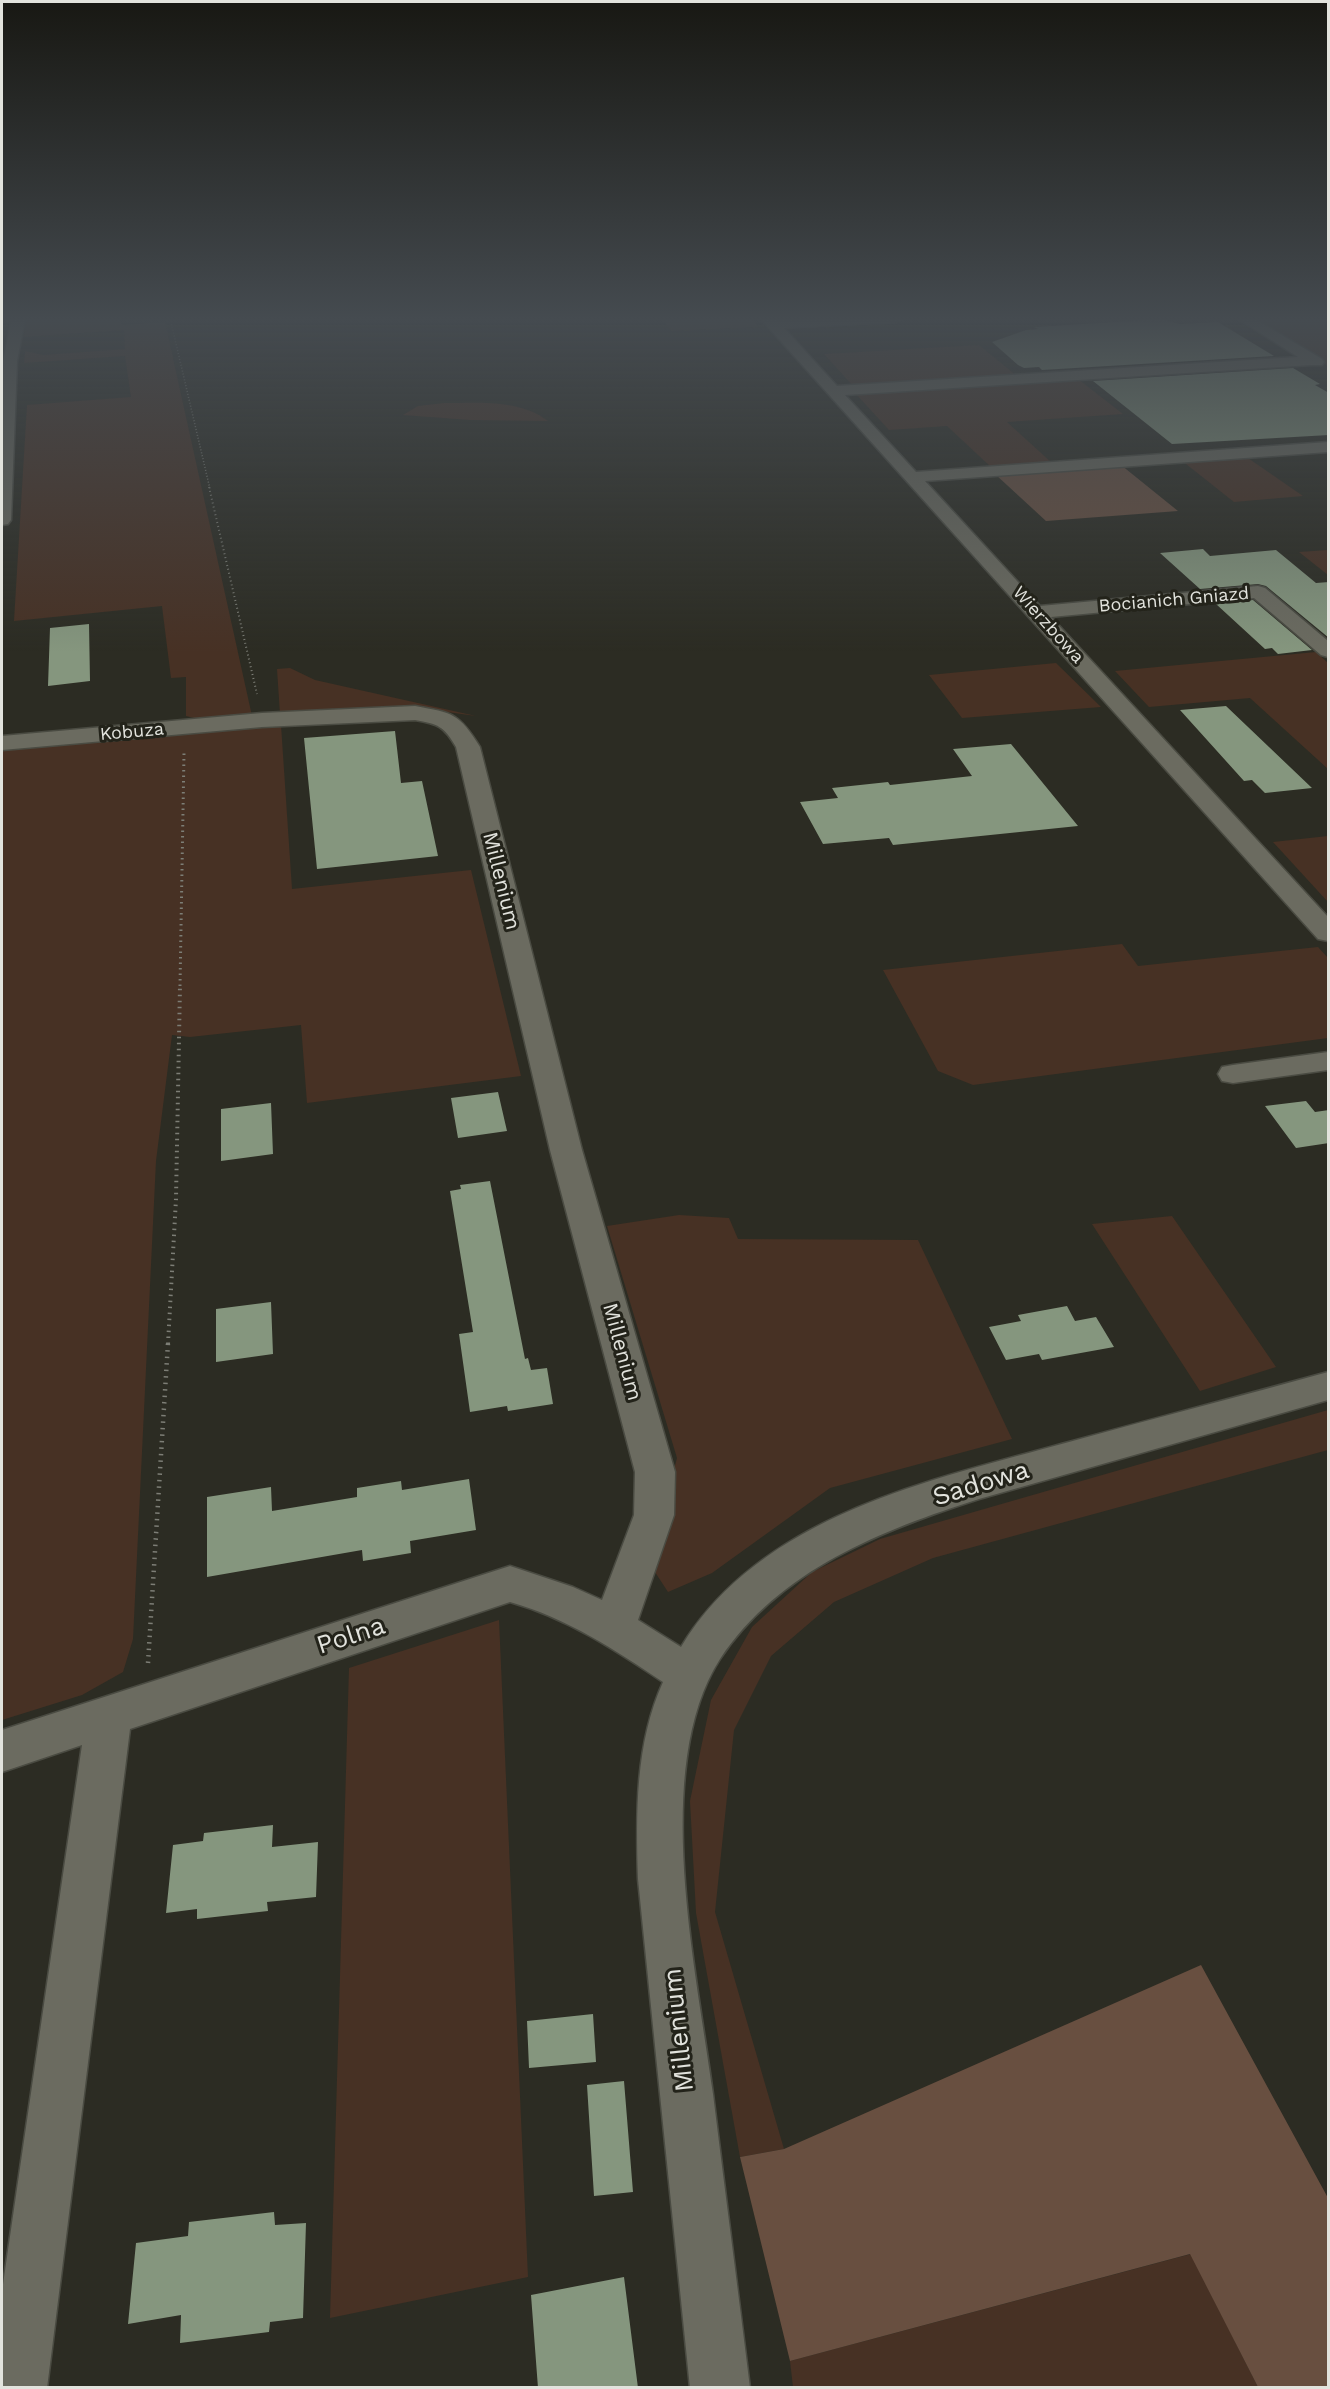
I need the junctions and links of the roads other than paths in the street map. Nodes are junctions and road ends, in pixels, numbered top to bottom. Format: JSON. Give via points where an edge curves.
{"nodes":[{"id":1,"x":8,"y":429,"type":"edge"},
{"id":2,"x":868,"y":429,"type":"edge"},
{"id":3,"x":1329,"y":447,"type":"edge"},
{"id":4,"x":912,"y":477,"type":"junction"},
{"id":5,"x":2,"y":520,"type":"edge"},
{"id":6,"x":1036,"y":612,"type":"junction"},
{"id":7,"x":1329,"y":651,"type":"edge"},
{"id":8,"x":262,"y":720,"type":"joint"},
{"id":9,"x":2,"y":743,"type":"edge"},
{"id":10,"x":1329,"y":933,"type":"edge"},
{"id":11,"x":1329,"y":1061,"type":"edge"},
{"id":12,"x":1233,"y":1074,"type":"dead end"},
{"id":13,"x":1329,"y":1386,"type":"edge"},
{"id":14,"x":614,"y":1626,"type":"junction"},
{"id":15,"x":688,"y":1675,"type":"junction"},
{"id":16,"x":127,"y":1709,"type":"junction"},
{"id":17,"x":2,"y":1751,"type":"edge"},
{"id":18,"x":17,"y":2388,"type":"edge"},
{"id":19,"x":720,"y":2388,"type":"edge"}],
"edges":[{"from":1,"to":5,"type":"street"},
{"from":2,"to":4,"type":"street","name":"Wierzbowa"},
{"from":3,"to":4,"type":"street"},
{"from":4,"to":6,"type":"street","name":"Wierzbowa"},
{"from":6,"to":7,"type":"street","name":"Bocianich Gniazd","via":[[1258,592]]},
{"from":6,"to":10,"type":"street","name":"Wierzbowa"},
{"from":8,"to":9,"type":"street","name":"Kobuza"},
{"from":8,"to":14,"type":"street","name":"Millenium","via":[[431,715],[443,718],[457,729],[468,747],[566,1150],[655,1472],[654,1515]]},
{"from":11,"to":12,"type":"street"},
{"from":13,"to":15,"type":"street","name":"Sadowa","via":[[894,1511],[796,1559],[744,1600],[703,1646]]},
{"from":14,"to":15,"type":"street","name":"Polna"},
{"from":14,"to":16,"type":"street","name":"Polna","via":[[543,1592],[510,1584]]},
{"from":15,"to":19,"type":"street","name":"Millenium","via":[[665,1750],[661,1845]]},
{"from":16,"to":17,"type":"street","name":"Polna"},
{"from":16,"to":18,"type":"street"}]}
